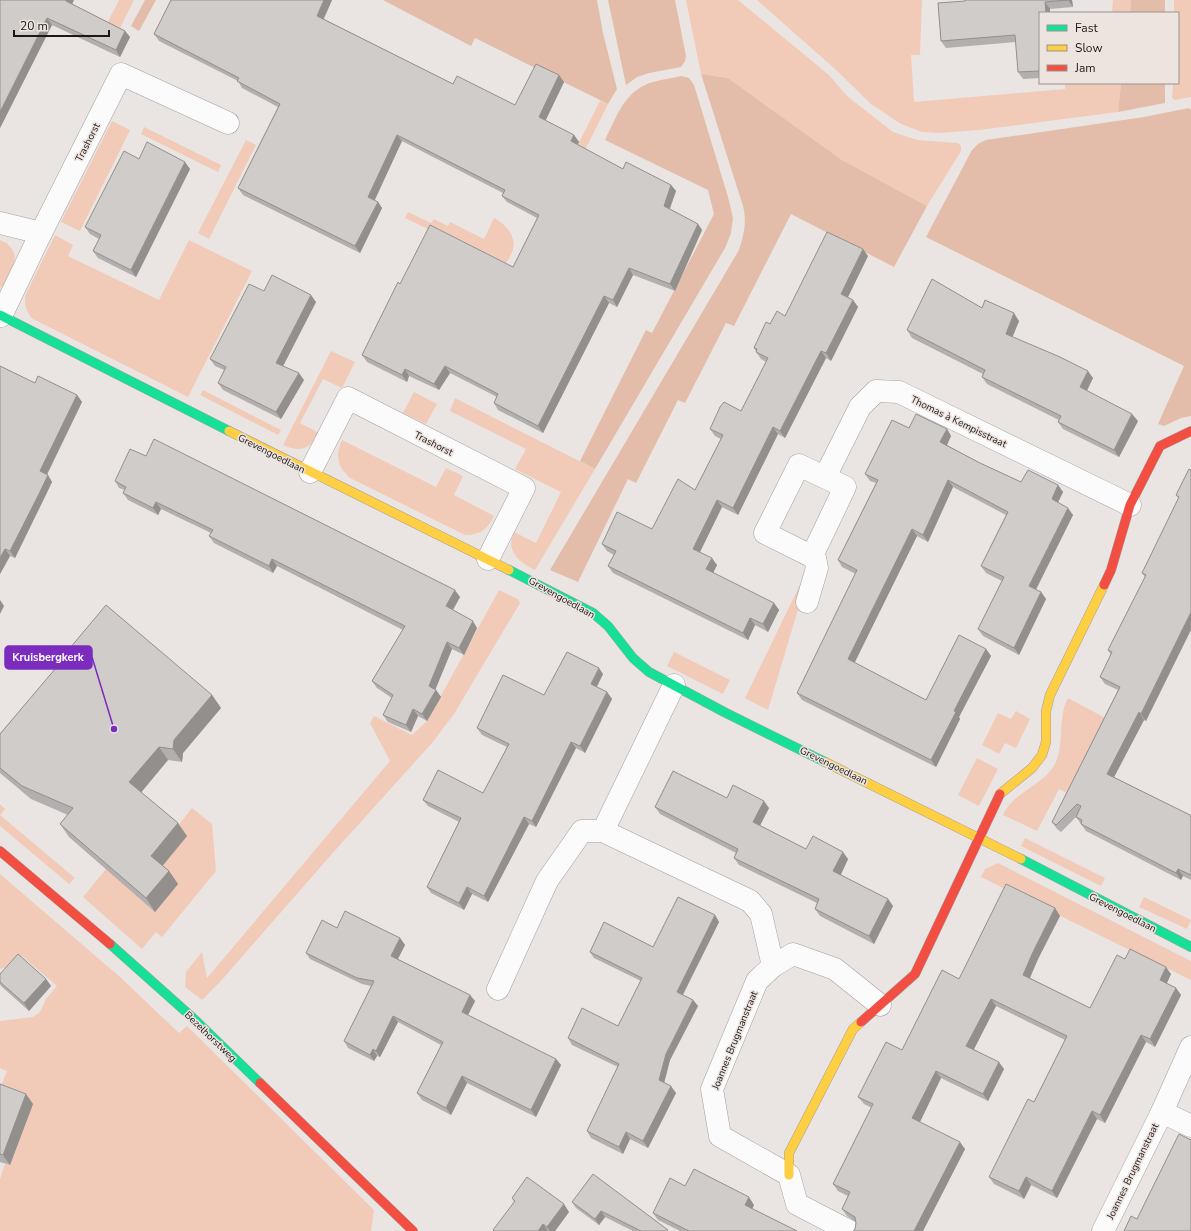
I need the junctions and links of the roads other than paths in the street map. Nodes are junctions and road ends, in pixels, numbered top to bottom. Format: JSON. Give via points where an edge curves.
{"nodes":[{"id":1,"x":228,"y":123,"type":"dead end"},
{"id":2,"x":0,"y":223,"type":"edge"},
{"id":3,"x":41,"y":233,"type":"junction"},
{"id":4,"x":1,"y":315,"type":"edge"},
{"id":5,"x":1191,"y":431,"type":"edge"},
{"id":6,"x":310,"y":472,"type":"junction"},
{"id":7,"x":825,"y":477,"type":"junction"},
{"id":8,"x":1130,"y":505,"type":"junction"},
{"id":9,"x":812,"y":556,"type":"junction"},
{"id":10,"x":488,"y":559,"type":"junction"},
{"id":11,"x":807,"y":602,"type":"dead end"},
{"id":12,"x":674,"y":685,"type":"junction"},
{"id":13,"x":602,"y":831,"type":"junction"},
{"id":14,"x":979,"y":837,"type":"junction"},
{"id":15,"x":0,"y":851,"type":"edge"},
{"id":16,"x":1191,"y":947,"type":"edge"},
{"id":17,"x":773,"y":966,"type":"junction"},
{"id":18,"x":498,"y":989,"type":"dead end"},
{"id":19,"x":880,"y":1004,"type":"junction"},
{"id":20,"x":1191,"y":1047,"type":"edge"},
{"id":21,"x":1162,"y":1112,"type":"junction"},
{"id":22,"x":1191,"y":1126,"type":"edge"},
{"id":23,"x":789,"y":1175,"type":"junction"},
{"id":24,"x":414,"y":1231,"type":"edge"},
{"id":25,"x":849,"y":1231,"type":"edge"},
{"id":26,"x":1103,"y":1231,"type":"edge"}],
"edges":[{"from":1,"to":3,"type":"street","name":"Trashorst","via":[[122,74]]},
{"from":2,"to":3,"type":"street"},
{"from":3,"to":4,"type":"street","name":"Trashorst"},
{"from":4,"to":6,"type":"street","name":"Grevengoedlaan"},
{"from":5,"to":8,"type":"street","via":[[1160,446]]},
{"from":6,"to":10,"type":"street","name":"Grevengoedlaan"},
{"from":6,"to":10,"type":"street","name":"Trashorst","via":[[348,398],[524,488]]},
{"from":7,"to":8,"type":"street","name":"Thomas à Kempisstraat","via":[[860,407],[876,392],[898,392]]},
{"from":7,"to":9,"type":"street","via":[[845,487]]},
{"from":7,"to":9,"type":"street","via":[[799,465],[765,533]]},
{"from":8,"to":14,"type":"street","via":[[1111,570],[1050,695],[1046,712],[1048,734],[1044,751],[1032,768],[1005,787],[997,798]]},
{"from":9,"to":11,"type":"street","via":[[817,568]]},
{"from":10,"to":12,"type":"street","name":"Grevengoedlaan","via":[[593,613],[608,626],[633,658],[649,672]]},
{"from":12,"to":13,"type":"street"},
{"from":12,"to":14,"type":"street","name":"Grevengoedlaan"},
{"from":13,"to":17,"type":"street","via":[[750,901],[761,914]]},
{"from":13,"to":18,"type":"street","via":[[582,832],[546,881]]},
{"from":14,"to":16,"type":"street","name":"Grevengoedlaan"},
{"from":14,"to":19,"type":"street","via":[[915,974]]},
{"from":15,"to":24,"type":"street","name":"Bezelhorstweg","via":[[194,1018]]},
{"from":17,"to":19,"type":"street","name":"Joannes Brugmanstraat","via":[[793,954],[835,969]]},
{"from":17,"to":23,"type":"street","name":"Joannes Brugmanstraat","via":[[757,982],[712,1089],[720,1136]]},
{"from":19,"to":23,"type":"street","via":[[853,1029],[789,1153]]},
{"from":20,"to":21,"type":"street","name":"Joannes Brugmanstraat"},
{"from":21,"to":22,"type":"street"},
{"from":21,"to":26,"type":"street","name":"Joannes Brugmanstraat"},
{"from":23,"to":25,"type":"street","via":[[797,1204]]}]}
